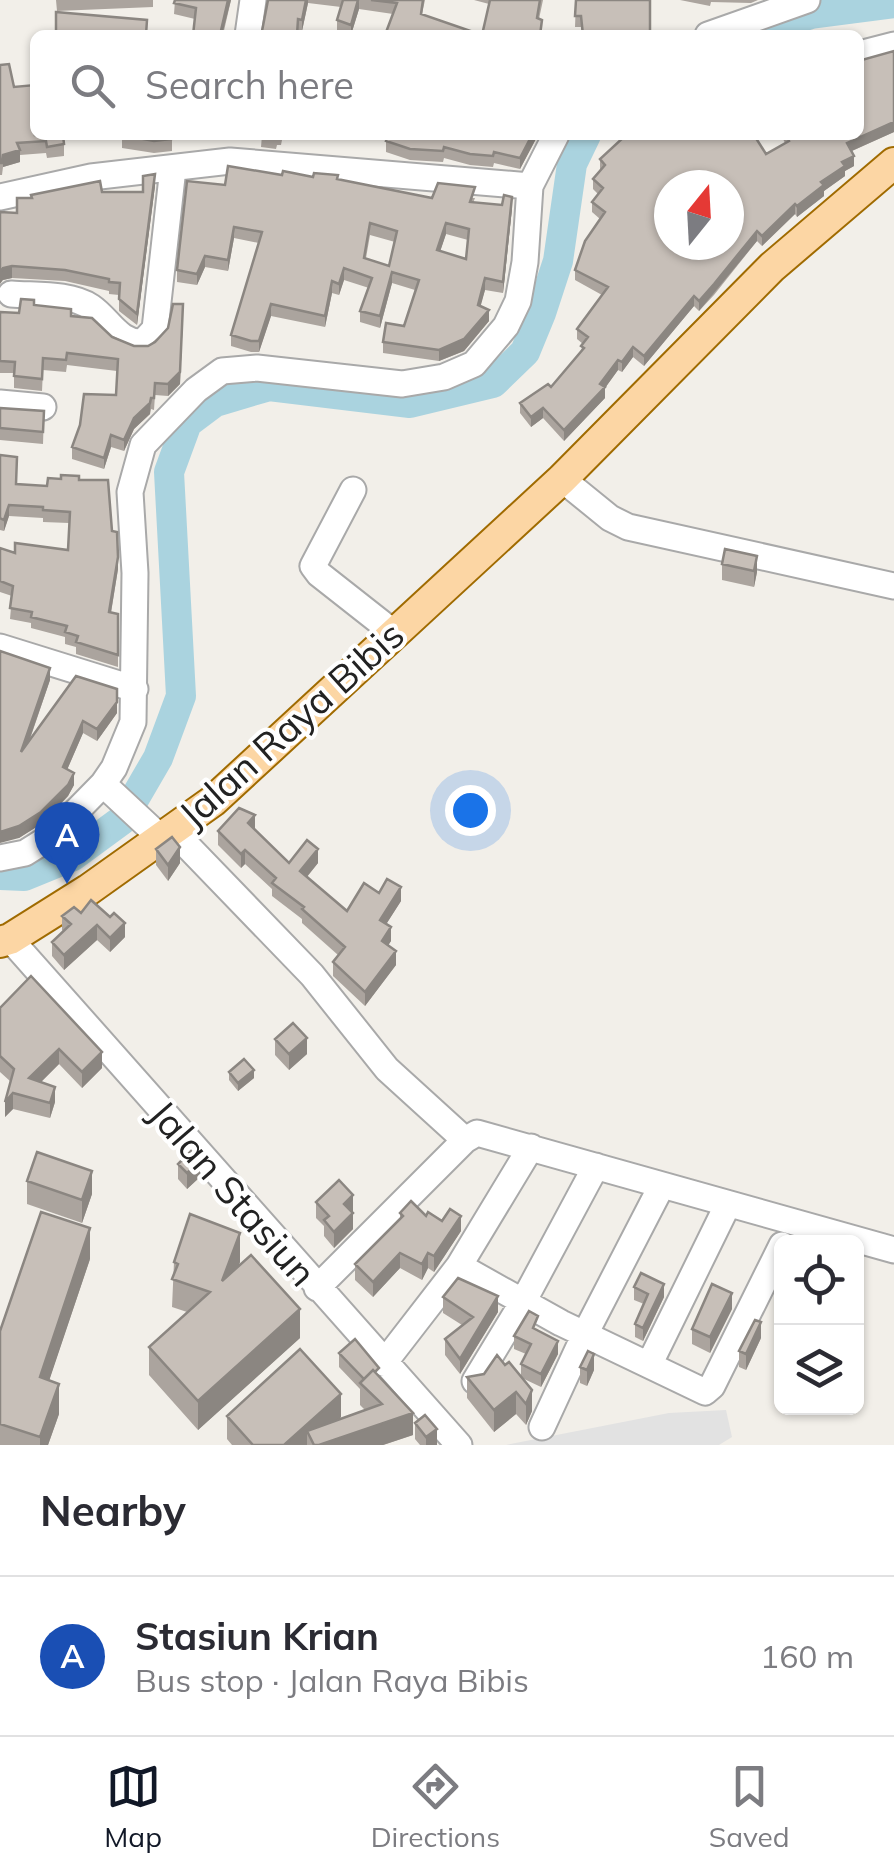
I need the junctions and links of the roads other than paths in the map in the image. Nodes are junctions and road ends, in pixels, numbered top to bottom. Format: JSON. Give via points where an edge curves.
{"nodes":[{"id":1,"x":253,"y":0,"type":"edge"},
{"id":2,"x":807,"y":0,"type":"edge"},
{"id":3,"x":249,"y":30,"type":"edge"},
{"id":4,"x":722,"y":30,"type":"edge"},
{"id":5,"x":894,"y":45,"type":"edge"},
{"id":6,"x":864,"y":53,"type":"edge"},
{"id":7,"x":233,"y":140,"type":"edge"},
{"id":8,"x":553,"y":140,"type":"edge"},
{"id":9,"x":230,"y":162,"type":"junction"},
{"id":10,"x":894,"y":163,"type":"edge"},
{"id":11,"x":174,"y":168,"type":"junction"},
{"id":12,"x":530,"y":186,"type":"junction"},
{"id":13,"x":0,"y":197,"type":"edge"},
{"id":14,"x":12,"y":294,"type":"dead end"},
{"id":15,"x":0,"y":404,"type":"edge"},
{"id":16,"x":42,"y":407,"type":"edge"},
{"id":17,"x":562,"y":479,"type":"junction"},
{"id":18,"x":353,"y":490,"type":"dead end"},
{"id":19,"x":894,"y":586,"type":"edge"},
{"id":20,"x":394,"y":633,"type":"junction"},
{"id":21,"x":0,"y":647,"type":"edge"},
{"id":22,"x":135,"y":689,"type":"junction"},
{"id":23,"x":106,"y":787,"type":"junction"},
{"id":24,"x":166,"y":834,"type":"junction"},
{"id":25,"x":0,"y":858,"type":"edge"},
{"id":26,"x":5,"y":940,"type":"edge"},
{"id":27,"x":464,"y":1140,"type":"junction"},
{"id":28,"x":531,"y":1147,"type":"junction"},
{"id":29,"x":596,"y":1166,"type":"junction"},
{"id":30,"x":662,"y":1185,"type":"junction"},
{"id":31,"x":728,"y":1204,"type":"junction"},
{"id":32,"x":782,"y":1235,"type":"edge"},
{"id":33,"x":864,"y":1246,"type":"edge"},
{"id":34,"x":894,"y":1250,"type":"edge"},
{"id":35,"x":774,"y":1261,"type":"edge"},
{"id":36,"x":458,"y":1266,"type":"junction"},
{"id":37,"x":317,"y":1288,"type":"junction"},
{"id":38,"x":524,"y":1302,"type":"junction"},
{"id":39,"x":585,"y":1334,"type":"junction"},
{"id":40,"x":384,"y":1364,"type":"junction"},
{"id":41,"x":649,"y":1365,"type":"junction"},
{"id":42,"x":475,"y":1381,"type":"edge"},
{"id":43,"x":542,"y":1427,"type":"dead end"},
{"id":44,"x":459,"y":1445,"type":"edge"}],
"edges":[{"from":1,"to":3,"type":"street"},
{"from":2,"to":4,"type":"street"},
{"from":5,"to":6,"type":"street"},
{"from":7,"to":9,"type":"street"},
{"from":8,"to":12,"type":"street"},
{"from":9,"to":11,"type":"street"},
{"from":9,"to":12,"type":"street"},
{"from":10,"to":17,"type":"main road","name":"Jalan Raya Bibis","via":[[772,266]]},
{"from":11,"to":13,"type":"street"},
{"from":11,"to":14,"type":"street","via":[[155,329],[144,342],[125,339],[90,306]]},
{"from":12,"to":22,"type":"street","via":[[522,284],[506,326],[474,364],[402,384],[257,368],[222,371],[153,434],[138,458],[130,492]]},
{"from":15,"to":16,"type":"street"},
{"from":17,"to":19,"type":"street","via":[[628,527]]},
{"from":17,"to":20,"type":"main road","name":"Jalan Raya Bibis"},
{"from":18,"to":20,"type":"street","via":[[313,566]]},
{"from":20,"to":24,"type":"main road","name":"Jalan Raya Bibis","via":[[213,801]]},
{"from":21,"to":22,"type":"street"},
{"from":22,"to":23,"type":"street","via":[[133,722]]},
{"from":23,"to":24,"type":"street"},
{"from":23,"to":25,"type":"street","via":[[52,836]]},
{"from":24,"to":26,"type":"main road","name":"Jalan Raya Bibis"},
{"from":24,"to":27,"type":"street","via":[[312,976],[386,1069]]},
{"from":26,"to":37,"type":"street","name":"Jalan Stasiun"},
{"from":27,"to":28,"type":"street","via":[[477,1133]]},
{"from":27,"to":37,"type":"street"},
{"from":28,"to":29,"type":"street"},
{"from":28,"to":36,"type":"street"},
{"from":29,"to":30,"type":"street"},
{"from":29,"to":38,"type":"street"},
{"from":30,"to":31,"type":"street"},
{"from":30,"to":39,"type":"street"},
{"from":31,"to":32,"type":"street"},
{"from":31,"to":41,"type":"street"},
{"from":33,"to":34,"type":"street"},
{"from":35,"to":41,"type":"street","via":[[708,1390]]},
{"from":36,"to":38,"type":"street"},
{"from":36,"to":40,"type":"street"},
{"from":37,"to":40,"type":"street","name":"Jalan Stasiun"},
{"from":38,"to":39,"type":"street"},
{"from":38,"to":42,"type":"street"},
{"from":39,"to":41,"type":"street"},
{"from":39,"to":43,"type":"street"},
{"from":40,"to":44,"type":"street","name":"Jalan Stasiun"}]}
